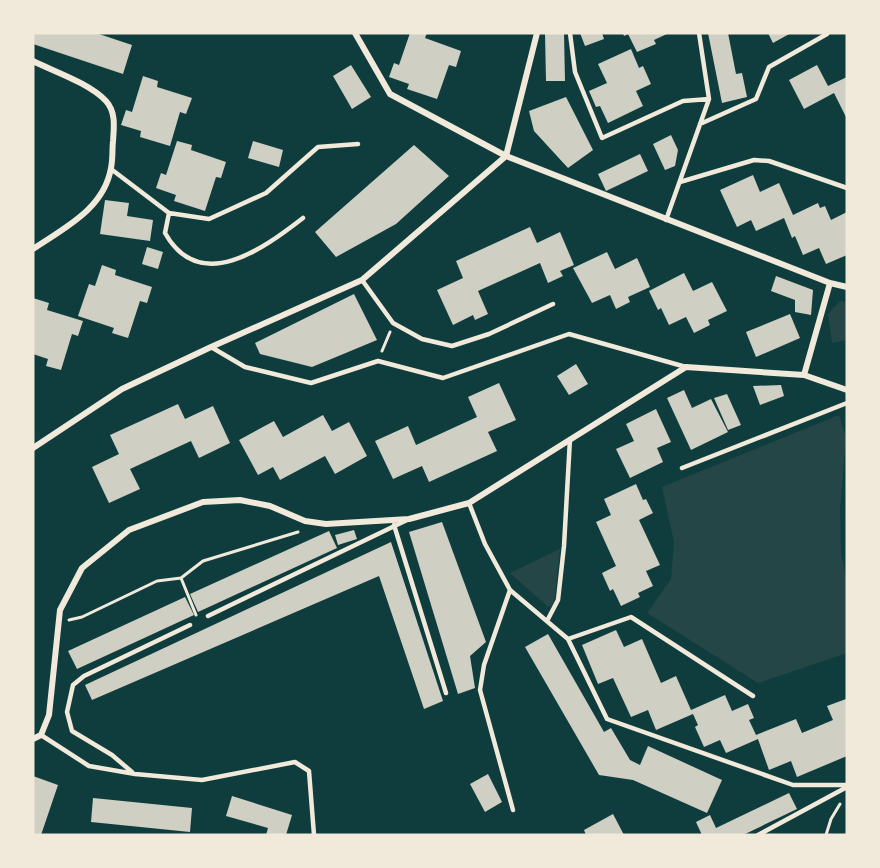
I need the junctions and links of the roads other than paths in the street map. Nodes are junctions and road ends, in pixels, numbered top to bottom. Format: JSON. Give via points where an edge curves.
{"nodes":[{"id":1,"x":355,"y":33,"type":"edge"},
{"id":2,"x":537,"y":33,"type":"edge"},
{"id":3,"x":570,"y":33,"type":"edge"},
{"id":4,"x":699,"y":33,"type":"edge"},
{"id":5,"x":827,"y":34,"type":"edge"},
{"id":6,"x":33,"y":61,"type":"edge"},
{"id":7,"x":709,"y":99,"type":"junction"},
{"id":8,"x":700,"y":124,"type":"junction"},
{"id":9,"x":358,"y":144,"type":"dead end"},
{"id":10,"x":506,"y":156,"type":"junction"},
{"id":11,"x":111,"y":169,"type":"junction"},
{"id":12,"x":680,"y":182,"type":"junction"},
{"id":13,"x":847,"y":188,"type":"edge"},
{"id":14,"x":169,"y":213,"type":"junction"},
{"id":15,"x":303,"y":218,"type":"dead end"},
{"id":16,"x":666,"y":220,"type":"junction"},
{"id":17,"x":33,"y":249,"type":"edge"},
{"id":18,"x":362,"y":280,"type":"junction"},
{"id":19,"x":830,"y":283,"type":"junction"},
{"id":20,"x":847,"y":287,"type":"edge"},
{"id":21,"x":553,"y":304,"type":"dead end"},
{"id":22,"x":211,"y":347,"type":"junction"},
{"id":23,"x":686,"y":367,"type":"junction"},
{"id":24,"x":804,"y":375,"type":"junction"},
{"id":25,"x":847,"y":390,"type":"edge"},
{"id":26,"x":847,"y":403,"type":"edge"},
{"id":27,"x":570,"y":440,"type":"junction"},
{"id":28,"x":33,"y":448,"type":"edge"},
{"id":29,"x":682,"y":468,"type":"dead end"},
{"id":30,"x":469,"y":503,"type":"junction"},
{"id":31,"x":409,"y":519,"type":"junction"},
{"id":32,"x":394,"y":525,"type":"junction"},
{"id":33,"x":510,"y":590,"type":"junction"},
{"id":34,"x":208,"y":616,"type":"dead end"},
{"id":35,"x":548,"y":621,"type":"junction"},
{"id":36,"x":190,"y":625,"type":"dead end"},
{"id":37,"x":568,"y":639,"type":"junction"},
{"id":38,"x":447,"y":693,"type":"dead end"},
{"id":39,"x":753,"y":696,"type":"dead end"},
{"id":40,"x":41,"y":735,"type":"junction"},
{"id":41,"x":33,"y":739,"type":"edge"},
{"id":42,"x":135,"y":774,"type":"junction"},
{"id":43,"x":847,"y":786,"type":"edge"},
{"id":44,"x":513,"y":810,"type":"dead end"},
{"id":45,"x":314,"y":835,"type":"edge"},
{"id":46,"x":758,"y":835,"type":"edge"}],
"edges":[{"from":1,"to":10,"type":"street","via":[[390,94]]},
{"from":2,"to":10,"type":"street"},
{"from":3,"to":7,"type":"lane","via":[[575,72],[602,138],[683,101]]},
{"from":4,"to":7,"type":"lane"},
{"from":5,"to":8,"type":"lane","via":[[769,67],[756,99]]},
{"from":6,"to":11,"type":"street","via":[[95,92],[108,103],[115,119]]},
{"from":7,"to":8,"type":"lane"},
{"from":8,"to":12,"type":"lane"},
{"from":9,"to":14,"type":"lane","via":[[318,147],[266,193],[209,219]]},
{"from":10,"to":16,"type":"street"},
{"from":10,"to":18,"type":"street"},
{"from":11,"to":14,"type":"lane"},
{"from":11,"to":17,"type":"street","via":[[105,189],[93,206]]},
{"from":12,"to":13,"type":"lane","via":[[754,160],[769,161]]},
{"from":12,"to":16,"type":"lane"},
{"from":14,"to":15,"type":"lane","via":[[165,233],[172,245],[187,257],[220,264],[255,251]]},
{"from":16,"to":19,"type":"street"},
{"from":18,"to":21,"type":"lane","via":[[393,323],[422,339],[452,346],[489,334]]},
{"from":18,"to":22,"type":"street"},
{"from":19,"to":20,"type":"street"},
{"from":19,"to":24,"type":"street"},
{"from":22,"to":23,"type":"lane","via":[[245,368],[311,383],[378,361],[442,378],[569,334]]},
{"from":22,"to":28,"type":"street","via":[[122,389]]},
{"from":23,"to":24,"type":"street"},
{"from":23,"to":27,"type":"street"},
{"from":24,"to":25,"type":"street"},
{"from":26,"to":29,"type":"lane"},
{"from":27,"to":30,"type":"street"},
{"from":27,"to":35,"type":"lane","via":[[558,600]]},
{"from":30,"to":31,"type":"street"},
{"from":30,"to":33,"type":"lane","via":[[484,544]]},
{"from":31,"to":32,"type":"lane"},
{"from":31,"to":40,"type":"street","via":[[320,523],[240,500],[203,502],[129,530],[82,568],[60,610],[49,715]]},
{"from":32,"to":34,"type":"lane"},
{"from":32,"to":38,"type":"lane"},
{"from":33,"to":35,"type":"lane"},
{"from":33,"to":44,"type":"lane","via":[[484,665],[480,690]]},
{"from":35,"to":37,"type":"lane"},
{"from":36,"to":42,"type":"lane","via":[[73,685],[67,712],[72,731],[112,754]]},
{"from":37,"to":39,"type":"lane","via":[[631,617]]},
{"from":37,"to":43,"type":"lane","via":[[607,720],[793,784]]},
{"from":40,"to":41,"type":"street"},
{"from":40,"to":42,"type":"lane","via":[[89,766]]},
{"from":42,"to":45,"type":"lane","via":[[202,780],[295,762],[309,771]]},
{"from":43,"to":46,"type":"lane"}]}
